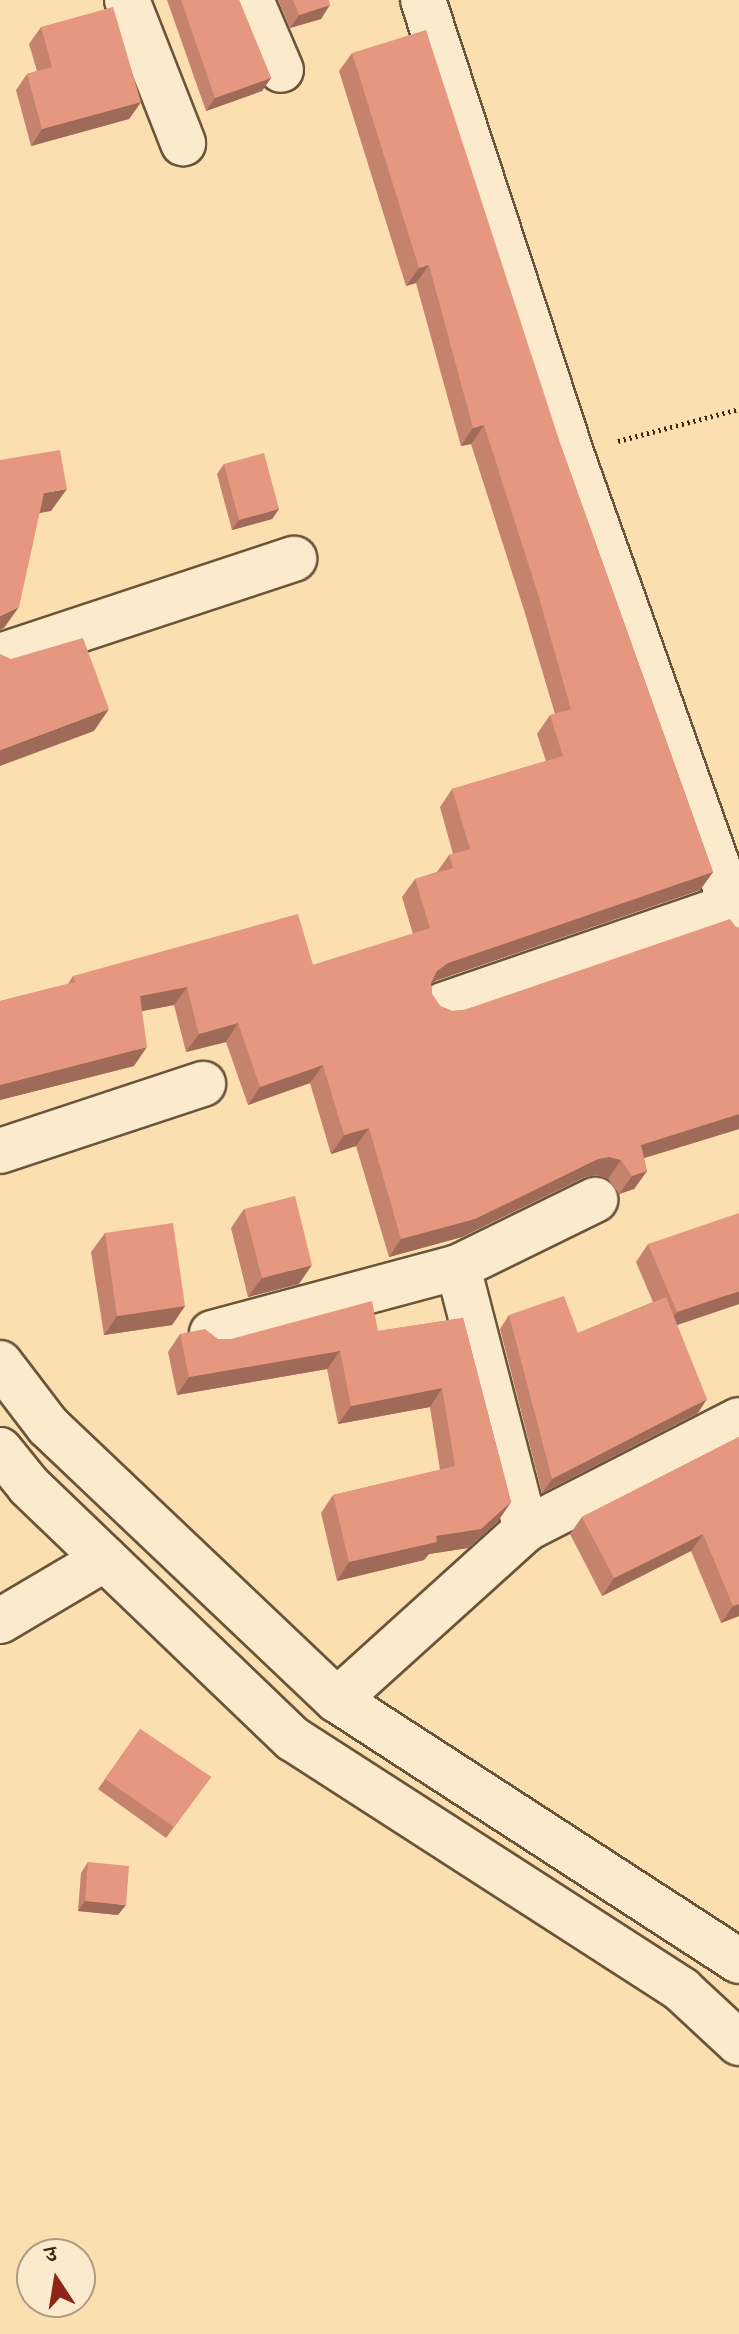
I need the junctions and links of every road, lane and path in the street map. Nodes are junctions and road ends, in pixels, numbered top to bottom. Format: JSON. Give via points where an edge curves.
{"nodes":[{"id":1,"x":127,"y":0,"type":"edge"},
{"id":2,"x":251,"y":0,"type":"edge"},
{"id":3,"x":423,"y":0,"type":"edge"},
{"id":4,"x":281,"y":70,"type":"dead end"},
{"id":5,"x":183,"y":143,"type":"dead end"},
{"id":6,"x":739,"y":409,"type":"edge"},
{"id":7,"x":571,"y":453,"type":"junction"},
{"id":8,"x":294,"y":559,"type":"dead end"},
{"id":9,"x":0,"y":656,"type":"edge"},
{"id":10,"x":735,"y":916,"type":"edge"},
{"id":11,"x":443,"y":1005,"type":"edge"},
{"id":12,"x":203,"y":1084,"type":"dead end"},
{"id":13,"x":0,"y":1151,"type":"edge"},
{"id":14,"x":595,"y":1200,"type":"dead end"},
{"id":15,"x":458,"y":1267,"type":"junction"},
{"id":16,"x":212,"y":1333,"type":"edge"},
{"id":17,"x":0,"y":1363,"type":"edge"},
{"id":18,"x":739,"y":1420,"type":"edge"},
{"id":19,"x":0,"y":1450,"type":"edge"},
{"id":20,"x":526,"y":1529,"type":"junction"},
{"id":21,"x":105,"y":1559,"type":"junction"},
{"id":22,"x":0,"y":1621,"type":"edge"},
{"id":23,"x":337,"y":1700,"type":"junction"},
{"id":24,"x":739,"y":1961,"type":"edge"},
{"id":25,"x":739,"y":2043,"type":"edge"}],
"edges":[{"from":1,"to":5,"type":"street"},
{"from":2,"to":4,"type":"street"},
{"from":3,"to":7,"type":"street"},
{"from":6,"to":7,"type":"path"},
{"from":7,"to":10,"type":"street"},
{"from":8,"to":9,"type":"street"},
{"from":10,"to":11,"type":"street"},
{"from":12,"to":13,"type":"street"},
{"from":14,"to":15,"type":"street"},
{"from":15,"to":16,"type":"street"},
{"from":15,"to":20,"type":"street"},
{"from":17,"to":23,"type":"street","via":[[48,1426]]},
{"from":18,"to":20,"type":"street"},
{"from":19,"to":21,"type":"street","via":[[29,1486]]},
{"from":20,"to":23,"type":"street"},
{"from":21,"to":22,"type":"street"},
{"from":21,"to":25,"type":"street","via":[[293,1739],[682,1990]]},
{"from":23,"to":24,"type":"street"}]}
